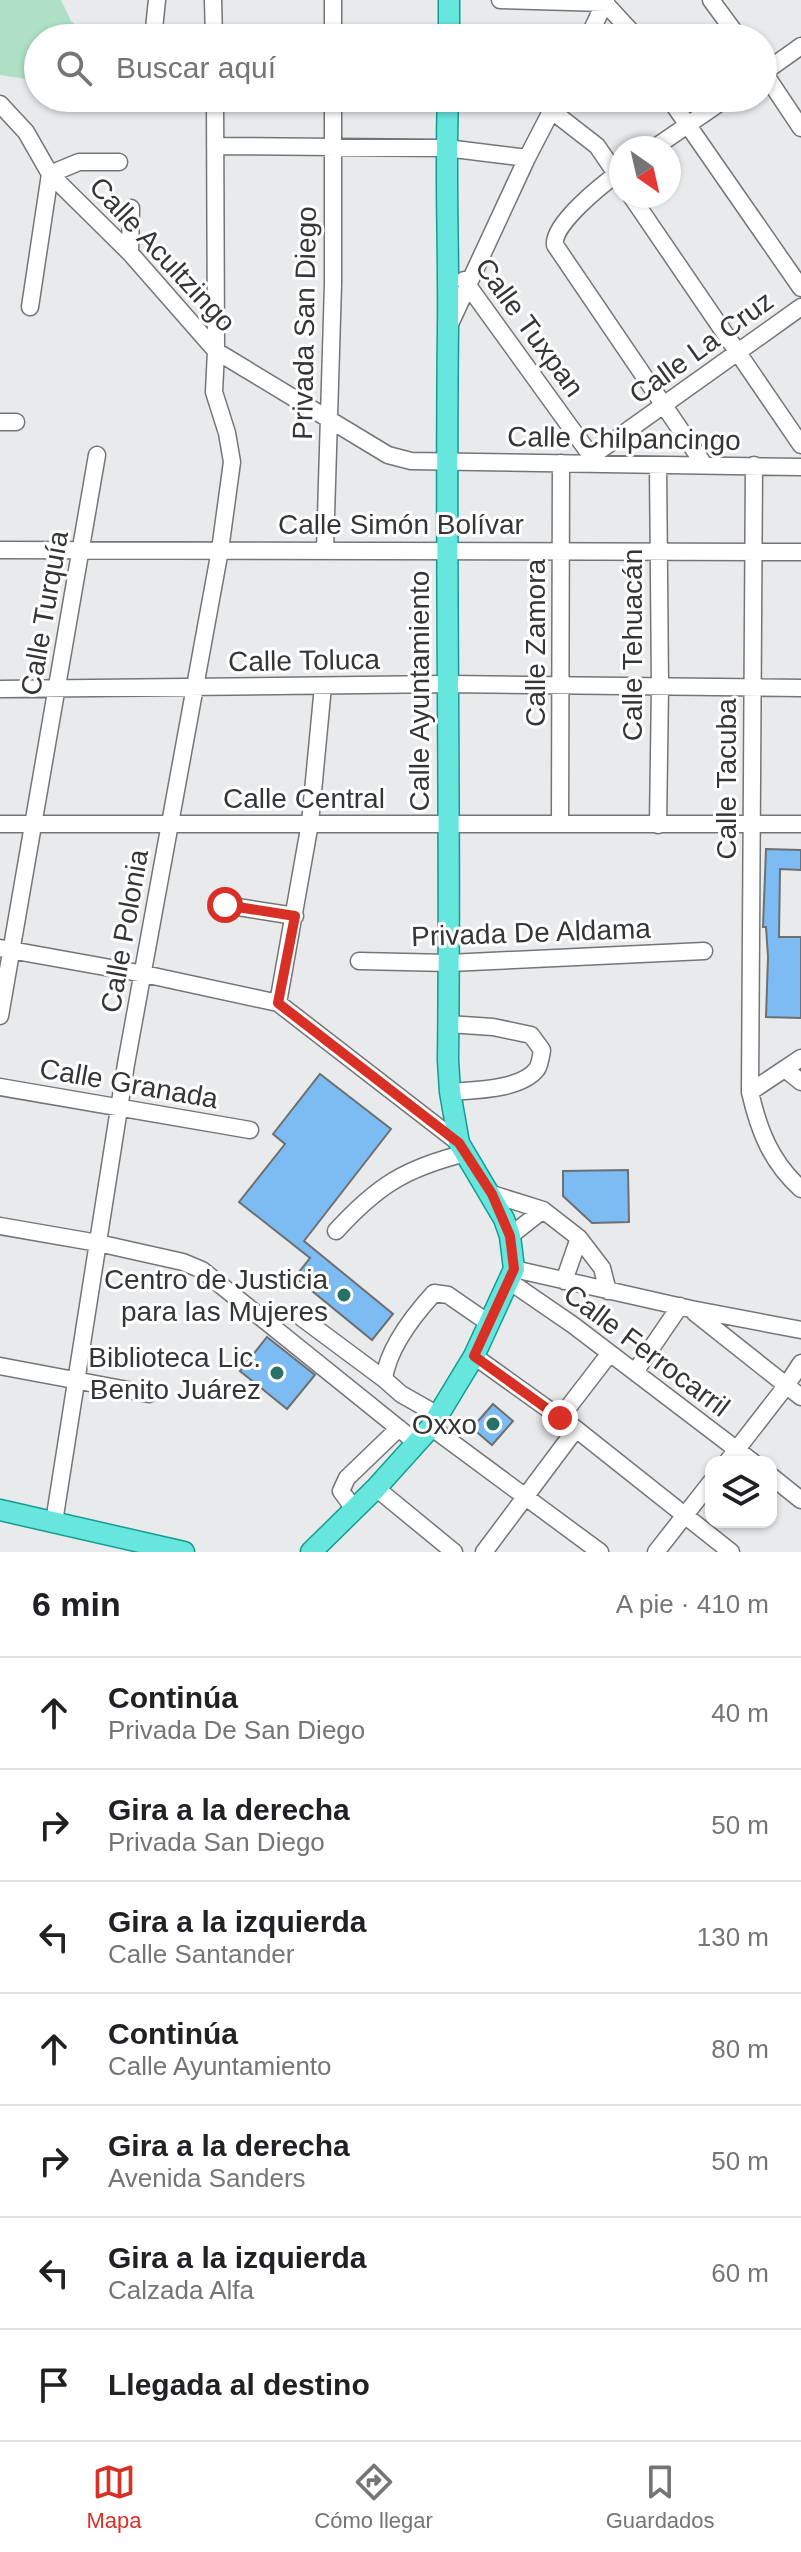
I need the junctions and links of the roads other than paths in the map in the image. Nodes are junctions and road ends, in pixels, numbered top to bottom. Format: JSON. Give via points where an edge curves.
{"nodes":[{"id":1,"x":157,"y":0,"type":"edge"},
{"id":2,"x":213,"y":0,"type":"edge"},
{"id":3,"x":333,"y":0,"type":"edge"},
{"id":4,"x":449,"y":0,"type":"edge"},
{"id":5,"x":500,"y":0,"type":"edge"},
{"id":6,"x":711,"y":0,"type":"edge"},
{"id":7,"x":605,"y":2,"type":"edge"},
{"id":8,"x":154,"y":24,"type":"edge"},
{"id":9,"x":214,"y":24,"type":"edge"},
{"id":10,"x":333,"y":24,"type":"edge"},
{"id":11,"x":449,"y":24,"type":"edge"},
{"id":12,"x":595,"y":24,"type":"edge"},
{"id":13,"x":625,"y":24,"type":"edge"},
{"id":14,"x":729,"y":24,"type":"edge"},
{"id":15,"x":801,"y":46,"type":"edge"},
{"id":16,"x":777,"y":62,"type":"edge"},
{"id":17,"x":777,"y":93,"type":"edge"},
{"id":18,"x":0,"y":104,"type":"edge"},
{"id":19,"x":215,"y":112,"type":"edge"},
{"id":20,"x":333,"y":112,"type":"edge"},
{"id":21,"x":447,"y":112,"type":"edge"},
{"id":22,"x":551,"y":112,"type":"edge"},
{"id":23,"x":562,"y":112,"type":"edge"},
{"id":24,"x":679,"y":112,"type":"edge"},
{"id":25,"x":707,"y":112,"type":"edge"},
{"id":26,"x":688,"y":125,"type":"junction"},
{"id":27,"x":801,"y":128,"type":"edge"},
{"id":28,"x":672,"y":136,"type":"edge"},
{"id":29,"x":215,"y":146,"type":"junction"},
{"id":30,"x":333,"y":147,"type":"junction"},
{"id":31,"x":446,"y":148,"type":"junction"},
{"id":32,"x":527,"y":158,"type":"junction"},
{"id":33,"x":119,"y":162,"type":"dead end"},
{"id":34,"x":609,"y":162,"type":"edge"},
{"id":35,"x":50,"y":174,"type":"junction"},
{"id":36,"x":609,"y":183,"type":"edge"},
{"id":37,"x":131,"y":208,"type":"dead end"},
{"id":38,"x":639,"y":208,"type":"edge"},
{"id":39,"x":130,"y":253,"type":"junction"},
{"id":40,"x":448,"y":260,"type":"junction"},
{"id":41,"x":468,"y":285,"type":"junction"},
{"id":42,"x":801,"y":288,"type":"edge"},
{"id":43,"x":30,"y":307,"type":"dead end"},
{"id":44,"x":801,"y":307,"type":"edge"},
{"id":45,"x":448,"y":328,"type":"junction"},
{"id":46,"x":216,"y":351,"type":"junction"},
{"id":47,"x":738,"y":353,"type":"junction"},
{"id":48,"x":665,"y":405,"type":"junction"},
{"id":49,"x":328,"y":417,"type":"junction"},
{"id":50,"x":801,"y":445,"type":"edge"},
{"id":51,"x":97,"y":455,"type":"dead end"},
{"id":52,"x":595,"y":460,"type":"junction"},
{"id":53,"x":446,"y":461,"type":"junction"},
{"id":54,"x":561,"y":463,"type":"junction"},
{"id":55,"x":703,"y":463,"type":"junction"},
{"id":56,"x":658,"y":465,"type":"junction"},
{"id":57,"x":754,"y":465,"type":"junction"},
{"id":58,"x":801,"y":467,"type":"edge"},
{"id":59,"x":325,"y":549,"type":"junction"},
{"id":60,"x":0,"y":550,"type":"edge"},
{"id":61,"x":220,"y":550,"type":"junction"},
{"id":62,"x":561,"y":550,"type":"junction"},
{"id":63,"x":447,"y":551,"type":"junction"},
{"id":64,"x":657,"y":551,"type":"junction"},
{"id":65,"x":754,"y":551,"type":"junction"},
{"id":66,"x":82,"y":552,"type":"junction"},
{"id":67,"x":801,"y":552,"type":"edge"},
{"id":68,"x":448,"y":684,"type":"junction"},
{"id":69,"x":323,"y":686,"type":"junction"},
{"id":70,"x":562,"y":686,"type":"junction"},
{"id":71,"x":194,"y":687,"type":"junction"},
{"id":72,"x":660,"y":687,"type":"junction"},
{"id":73,"x":753,"y":688,"type":"junction"},
{"id":74,"x":801,"y":688,"type":"edge"},
{"id":75,"x":0,"y":689,"type":"edge"},
{"id":76,"x":58,"y":689,"type":"junction"},
{"id":77,"x":32,"y":823,"type":"junction"},
{"id":78,"x":310,"y":823,"type":"junction"},
{"id":79,"x":0,"y":824,"type":"edge"},
{"id":80,"x":560,"y":824,"type":"junction"},
{"id":81,"x":801,"y":824,"type":"edge"},
{"id":82,"x":169,"y":825,"type":"junction"},
{"id":83,"x":448,"y":825,"type":"junction"},
{"id":84,"x":658,"y":825,"type":"junction"},
{"id":85,"x":752,"y":825,"type":"junction"},
{"id":86,"x":225,"y":905,"type":"dead end"},
{"id":87,"x":295,"y":916,"type":"junction"},
{"id":88,"x":6,"y":949,"type":"edge"},
{"id":89,"x":704,"y":951,"type":"dead end"},
{"id":90,"x":359,"y":961,"type":"dead end"},
{"id":91,"x":449,"y":963,"type":"junction"},
{"id":92,"x":144,"y":974,"type":"junction"},
{"id":93,"x":278,"y":1003,"type":"junction"},
{"id":94,"x":0,"y":1016,"type":"edge"},
{"id":95,"x":448,"y":1024,"type":"junction"},
{"id":96,"x":801,"y":1058,"type":"edge"},
{"id":97,"x":785,"y":1069,"type":"junction"},
{"id":98,"x":801,"y":1082,"type":"edge"},
{"id":99,"x":0,"y":1087,"type":"edge"},
{"id":100,"x":450,"y":1092,"type":"junction"},
{"id":101,"x":750,"y":1092,"type":"junction"},
{"id":102,"x":121,"y":1108,"type":"junction"},
{"id":103,"x":250,"y":1130,"type":"dead end"},
{"id":104,"x":463,"y":1148,"type":"junction"},
{"id":105,"x":801,"y":1189,"type":"edge"},
{"id":106,"x":492,"y":1194,"type":"junction"},
{"id":107,"x":543,"y":1210,"type":"junction"},
{"id":108,"x":0,"y":1226,"type":"edge"},
{"id":109,"x":336,"y":1231,"type":"dead end"},
{"id":110,"x":510,"y":1236,"type":"junction"},
{"id":111,"x":579,"y":1238,"type":"junction"},
{"id":112,"x":98,"y":1243,"type":"junction"},
{"id":113,"x":512,"y":1275,"type":"junction"},
{"id":114,"x":564,"y":1281,"type":"junction"},
{"id":115,"x":608,"y":1291,"type":"junction"},
{"id":116,"x":686,"y":1308,"type":"junction"},
{"id":117,"x":302,"y":1318,"type":"dead end"},
{"id":118,"x":490,"y":1324,"type":"junction"},
{"id":119,"x":801,"y":1330,"type":"edge"},
{"id":120,"x":610,"y":1353,"type":"junction"},
{"id":121,"x":474,"y":1356,"type":"junction"},
{"id":122,"x":801,"y":1363,"type":"edge"},
{"id":123,"x":0,"y":1366,"type":"edge"},
{"id":124,"x":635,"y":1372,"type":"junction"},
{"id":125,"x":384,"y":1379,"type":"junction"},
{"id":126,"x":75,"y":1380,"type":"junction"},
{"id":127,"x":786,"y":1386,"type":"junction"},
{"id":128,"x":149,"y":1394,"type":"dead end"},
{"id":129,"x":801,"y":1397,"type":"edge"},
{"id":130,"x":560,"y":1418,"type":"junction"},
{"id":131,"x":434,"y":1421,"type":"junction"},
{"id":132,"x":399,"y":1428,"type":"junction"},
{"id":133,"x":576,"y":1429,"type":"junction"},
{"id":134,"x":417,"y":1443,"type":"junction"},
{"id":135,"x":732,"y":1456,"type":"edge"},
{"id":136,"x":777,"y":1481,"type":"edge"},
{"id":137,"x":376,"y":1488,"type":"junction"},
{"id":138,"x":705,"y":1490,"type":"edge"},
{"id":139,"x":527,"y":1497,"type":"junction"},
{"id":140,"x":801,"y":1500,"type":"edge"},
{"id":141,"x":354,"y":1509,"type":"junction"},
{"id":142,"x":0,"y":1510,"type":"edge"},
{"id":143,"x":685,"y":1515,"type":"junction"},
{"id":144,"x":54,"y":1522,"type":"junction"},
{"id":145,"x":156,"y":1549,"type":"edge"},
{"id":146,"x":184,"y":1552,"type":"edge"},
{"id":147,"x":311,"y":1552,"type":"edge"},
{"id":148,"x":454,"y":1552,"type":"edge"},
{"id":149,"x":484,"y":1552,"type":"edge"},
{"id":150,"x":600,"y":1552,"type":"edge"},
{"id":151,"x":656,"y":1552,"type":"edge"},
{"id":152,"x":731,"y":1552,"type":"edge"}],
"edges":[{"from":1,"to":8,"type":"street"},
{"from":2,"to":9,"type":"street"},
{"from":3,"to":10,"type":"street"},
{"from":4,"to":11,"type":"main road"},
{"from":5,"to":7,"type":"street"},
{"from":6,"to":14,"type":"street"},
{"from":7,"to":12,"type":"street"},
{"from":7,"to":13,"type":"street"},
{"from":15,"to":16,"type":"street"},
{"from":17,"to":27,"type":"street"},
{"from":18,"to":35,"type":"street","name":"Calle Acultzingo","via":[[26,132]]},
{"from":19,"to":29,"type":"street","name":"Calle Polonia"},
{"from":20,"to":30,"type":"street","name":"Privada San Diego"},
{"from":21,"to":31,"type":"main road","name":"Calle Ayuntamiento"},
{"from":22,"to":32,"type":"street"},
{"from":23,"to":34,"type":"street"},
{"from":24,"to":26,"type":"street"},
{"from":25,"to":26,"type":"street"},
{"from":26,"to":28,"type":"street"},
{"from":26,"to":42,"type":"street"},
{"from":29,"to":30,"type":"street"},
{"from":29,"to":46,"type":"street","name":"Calle Polonia"},
{"from":30,"to":31,"type":"street"},
{"from":30,"to":49,"type":"street","name":"Privada San Diego"},
{"from":31,"to":32,"type":"street"},
{"from":31,"to":40,"type":"main road","name":"Calle Ayuntamiento"},
{"from":32,"to":41,"type":"street"},
{"from":33,"to":35,"type":"street","via":[[79,162]]},
{"from":35,"to":39,"type":"street","name":"Calle Acultzingo"},
{"from":35,"to":43,"type":"street"},
{"from":36,"to":48,"type":"street","via":[[581,205],[556,234],[555,245]]},
{"from":37,"to":39,"type":"street"},
{"from":38,"to":47,"type":"street"},
{"from":39,"to":46,"type":"street","name":"Calle Acultzingo"},
{"from":40,"to":41,"type":"street","name":"Calle Tuxpan"},
{"from":40,"to":45,"type":"main road","name":"Calle Ayuntamiento"},
{"from":41,"to":45,"type":"street"},
{"from":41,"to":52,"type":"street","name":"Calle Tuxpan"},
{"from":44,"to":47,"type":"street","name":"Calle La Cruz"},
{"from":45,"to":53,"type":"main road","name":"Calle Ayuntamiento"},
{"from":46,"to":49,"type":"street","name":"Calle Acultzingo"},
{"from":46,"to":61,"type":"street","name":"Calle Polonia","via":[[214,392],[232,462]]},
{"from":47,"to":48,"type":"street","name":"Calle La Cruz"},
{"from":47,"to":50,"type":"street"},
{"from":48,"to":52,"type":"street","name":"Calle La Cruz"},
{"from":48,"to":55,"type":"street"},
{"from":49,"to":53,"type":"street","name":"Calle Acultzingo","via":[[388,455]]},
{"from":49,"to":59,"type":"street","name":"Privada San Diego"},
{"from":51,"to":66,"type":"street","name":"Calle Turquía"},
{"from":52,"to":54,"type":"street","name":"Calle Chilpancingo"},
{"from":52,"to":56,"type":"street","name":"Calle Chilpancingo"},
{"from":53,"to":54,"type":"street","name":"Calle Chilpancingo"},
{"from":53,"to":63,"type":"main road","name":"Calle Ayuntamiento"},
{"from":54,"to":62,"type":"street","name":"Calle Zamora"},
{"from":55,"to":56,"type":"street","name":"Calle Chilpancingo"},
{"from":55,"to":57,"type":"street","name":"Calle Chilpancingo"},
{"from":56,"to":64,"type":"street","name":"Calle Tehuacán"},
{"from":57,"to":58,"type":"street","name":"Calle Chilpancingo"},
{"from":57,"to":65,"type":"street","name":"Calle Tacuba"},
{"from":59,"to":61,"type":"street","name":"Calle Simón Bolívar"},
{"from":59,"to":63,"type":"street","name":"Calle Simón Bolívar"},
{"from":60,"to":66,"type":"street","name":"Calle Simón Bolívar"},
{"from":61,"to":66,"type":"street","name":"Calle Simón Bolívar"},
{"from":61,"to":71,"type":"street","name":"Calle Polonia"},
{"from":62,"to":63,"type":"street","name":"Calle Simón Bolívar"},
{"from":62,"to":64,"type":"street","name":"Calle Simón Bolívar"},
{"from":62,"to":70,"type":"street","name":"Calle Zamora"},
{"from":63,"to":68,"type":"main road","name":"Calle Ayuntamiento"},
{"from":64,"to":65,"type":"street","name":"Calle Simón Bolívar"},
{"from":64,"to":72,"type":"street","name":"Calle Tehuacán"},
{"from":65,"to":67,"type":"street","name":"Calle Simón Bolívar"},
{"from":65,"to":73,"type":"street","name":"Calle Tacuba"},
{"from":66,"to":76,"type":"street","name":"Calle Turquía"},
{"from":68,"to":69,"type":"street","name":"Calle Toluca"},
{"from":68,"to":70,"type":"street","name":"Calle Toluca"},
{"from":68,"to":83,"type":"main road","name":"Calle Ayuntamiento"},
{"from":69,"to":71,"type":"street","name":"Calle Toluca"},
{"from":69,"to":78,"type":"street"},
{"from":70,"to":72,"type":"street","name":"Calle Toluca"},
{"from":70,"to":80,"type":"street","name":"Calle Zamora"},
{"from":71,"to":76,"type":"street","name":"Calle Toluca"},
{"from":71,"to":82,"type":"street","name":"Calle Polonia"},
{"from":72,"to":73,"type":"street","name":"Calle Toluca"},
{"from":72,"to":84,"type":"street","name":"Calle Tehuacán"},
{"from":73,"to":74,"type":"street","name":"Calle Toluca"},
{"from":73,"to":85,"type":"street","name":"Calle Tacuba"},
{"from":75,"to":76,"type":"street","name":"Calle Toluca"},
{"from":76,"to":77,"type":"street","name":"Calle Turquía"},
{"from":77,"to":79,"type":"street","name":"Calle Central"},
{"from":77,"to":82,"type":"street","name":"Calle Central"},
{"from":77,"to":88,"type":"street","name":"Calle Turquía"},
{"from":78,"to":82,"type":"street","name":"Calle Central"},
{"from":78,"to":83,"type":"street","name":"Calle Central"},
{"from":78,"to":87,"type":"street"},
{"from":80,"to":83,"type":"street","name":"Calle Central"},
{"from":80,"to":84,"type":"street","name":"Calle Central"},
{"from":81,"to":85,"type":"street","name":"Calle Central"},
{"from":82,"to":92,"type":"street","name":"Calle Polonia"},
{"from":83,"to":91,"type":"main road","name":"Calle Ayuntamiento"},
{"from":84,"to":85,"type":"street","name":"Calle Central"},
{"from":85,"to":101,"type":"street","name":"Calle Tacuba"},
{"from":86,"to":87,"type":"street"},
{"from":87,"to":93,"type":"street"},
{"from":88,"to":92,"type":"street"},
{"from":88,"to":94,"type":"street","name":"Calle Turquía"},
{"from":89,"to":91,"type":"street","name":"Privada De Aldama"},
{"from":90,"to":91,"type":"street","name":"Privada De Aldama"},
{"from":91,"to":95,"type":"main road","name":"Calle Ayuntamiento"},
{"from":92,"to":93,"type":"street"},
{"from":92,"to":102,"type":"street","name":"Calle Polonia"},
{"from":93,"to":104,"type":"street"},
{"from":95,"to":100,"type":"main road","name":"Calle Ayuntamiento"},
{"from":95,"to":100,"type":"street","via":[[531,1035],[542,1050],[539,1067],[525,1079]]},
{"from":96,"to":97,"type":"street"},
{"from":97,"to":98,"type":"street"},
{"from":97,"to":101,"type":"street"},
{"from":99,"to":102,"type":"street","name":"Calle Granada"},
{"from":100,"to":104,"type":"main road","name":"Calle Ayuntamiento"},
{"from":101,"to":105,"type":"street","name":"Calle Tacuba","via":[[760,1133]]},
{"from":102,"to":103,"type":"street","name":"Calle Granada"},
{"from":102,"to":112,"type":"street","name":"Calle Polonia"},
{"from":104,"to":106,"type":"main road","name":"Calle Ayuntamiento"},
{"from":104,"to":109,"type":"street","via":[[401,1174],[361,1203]]},
{"from":106,"to":107,"type":"street"},
{"from":106,"to":110,"type":"main road","name":"Calle Ayuntamiento"},
{"from":107,"to":110,"type":"street"},
{"from":107,"to":111,"type":"street"},
{"from":108,"to":112,"type":"street"},
{"from":110,"to":113,"type":"main road","name":"Calle Ayuntamiento"},
{"from":111,"to":114,"type":"street"},
{"from":111,"to":115,"type":"street","via":[[602,1268]]},
{"from":112,"to":126,"type":"street","name":"Calle Polonia"},
{"from":112,"to":132,"type":"street","via":[[183,1262],[212,1277]]},
{"from":113,"to":114,"type":"street"},
{"from":113,"to":118,"type":"main road"},
{"from":113,"to":120,"type":"street","name":"Calle Ferrocarril"},
{"from":114,"to":115,"type":"street"},
{"from":115,"to":116,"type":"street"},
{"from":116,"to":119,"type":"street"},
{"from":116,"to":124,"type":"street"},
{"from":116,"to":127,"type":"street"},
{"from":117,"to":125,"type":"street"},
{"from":118,"to":121,"type":"main road"},
{"from":118,"to":125,"type":"street","via":[[448,1295],[434,1293],[386,1363]]},
{"from":120,"to":124,"type":"street","name":"Calle Ferrocarril"},
{"from":120,"to":130,"type":"street"},
{"from":121,"to":130,"type":"street"},
{"from":121,"to":131,"type":"main road"},
{"from":122,"to":127,"type":"street"},
{"from":123,"to":126,"type":"street"},
{"from":124,"to":135,"type":"street","name":"Calle Ferrocarril"},
{"from":125,"to":131,"type":"street"},
{"from":126,"to":128,"type":"street"},
{"from":126,"to":144,"type":"street","name":"Calle Polonia"},
{"from":127,"to":129,"type":"street"},
{"from":127,"to":135,"type":"street"},
{"from":130,"to":133,"type":"street"},
{"from":131,"to":134,"type":"main road"},
{"from":131,"to":139,"type":"street"},
{"from":132,"to":134,"type":"street"},
{"from":132,"to":141,"type":"street","via":[[347,1478],[341,1491]]},
{"from":133,"to":139,"type":"street"},
{"from":133,"to":143,"type":"street"},
{"from":134,"to":137,"type":"main road"},
{"from":136,"to":140,"type":"street"},
{"from":137,"to":141,"type":"main road"},
{"from":137,"to":148,"type":"street"},
{"from":138,"to":143,"type":"street"},
{"from":139,"to":149,"type":"street"},
{"from":139,"to":150,"type":"street"},
{"from":141,"to":147,"type":"main road"},
{"from":142,"to":144,"type":"main road"},
{"from":143,"to":151,"type":"street"},
{"from":143,"to":152,"type":"street"},
{"from":144,"to":145,"type":"main road"},
{"from":145,"to":146,"type":"main road"}]}
